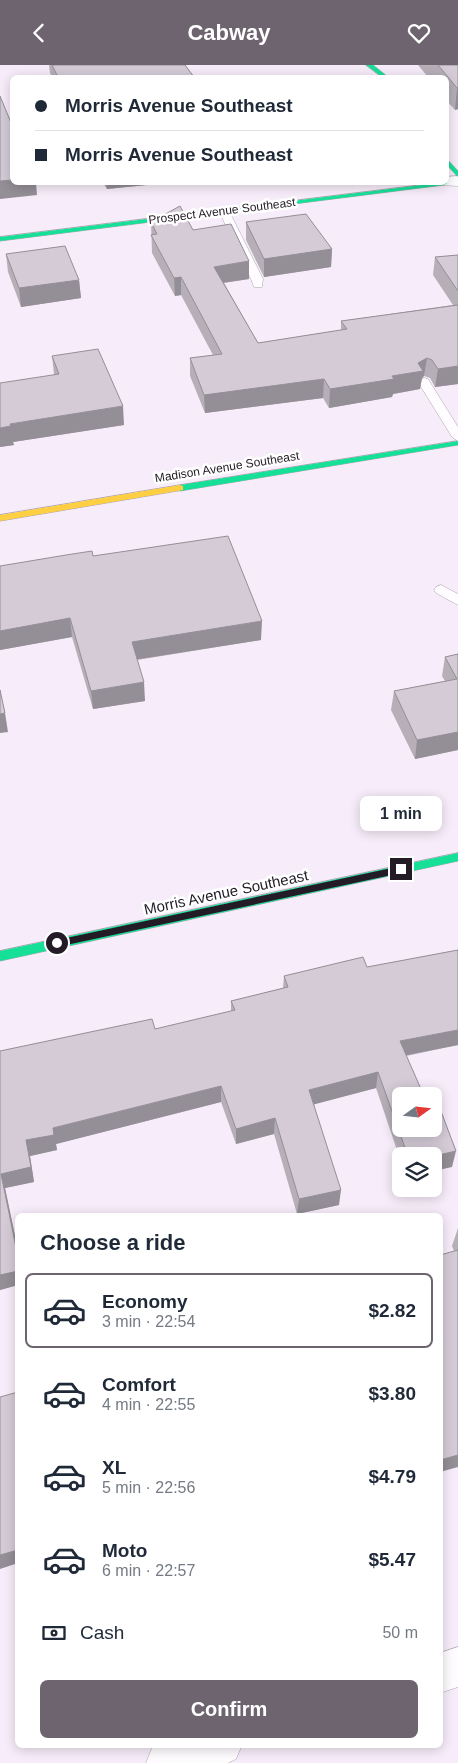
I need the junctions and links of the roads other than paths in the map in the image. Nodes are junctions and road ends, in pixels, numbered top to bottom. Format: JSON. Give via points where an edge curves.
{"nodes":[{"id":1,"x":370,"y":65,"type":"edge"},
{"id":2,"x":383,"y":72,"type":"edge"},
{"id":3,"x":449,"y":163,"type":"edge"},
{"id":4,"x":458,"y":175,"type":"edge"},
{"id":5,"x":422,"y":185,"type":"edge"},
{"id":6,"x":224,"y":211,"type":"junction"},
{"id":7,"x":0,"y":239,"type":"edge"},
{"id":8,"x":258,"y":285,"type":"dead end"},
{"id":9,"x":424,"y":382,"type":"dead end"},
{"id":10,"x":458,"y":437,"type":"edge"},
{"id":11,"x":458,"y":443,"type":"edge"},
{"id":12,"x":0,"y":518,"type":"edge"},
{"id":13,"x":441,"y":589,"type":"dead end"},
{"id":14,"x":458,"y":600,"type":"edge"},
{"id":15,"x":458,"y":857,"type":"edge"},
{"id":16,"x":0,"y":956,"type":"edge"},
{"id":17,"x":458,"y":1667,"type":"edge"},
{"id":18,"x":443,"y":1672,"type":"edge"},
{"id":19,"x":213,"y":1748,"type":"edge"},
{"id":20,"x":167,"y":1763,"type":"edge"}],
"edges":[{"from":1,"to":2,"type":"street"},
{"from":3,"to":4,"type":"street"},
{"from":5,"to":6,"type":"street","name":"Prospect Avenue Southeast"},
{"from":6,"to":7,"type":"street","name":"Prospect Avenue Southeast"},
{"from":6,"to":8,"type":"lane"},
{"from":9,"to":10,"type":"lane"},
{"from":11,"to":12,"type":"street","name":"Madison Avenue Southeast"},
{"from":13,"to":14,"type":"lane"},
{"from":15,"to":16,"type":"street","name":"Morris Avenue Southeast"},
{"from":17,"to":18,"type":"street"},
{"from":19,"to":20,"type":"street"}]}
